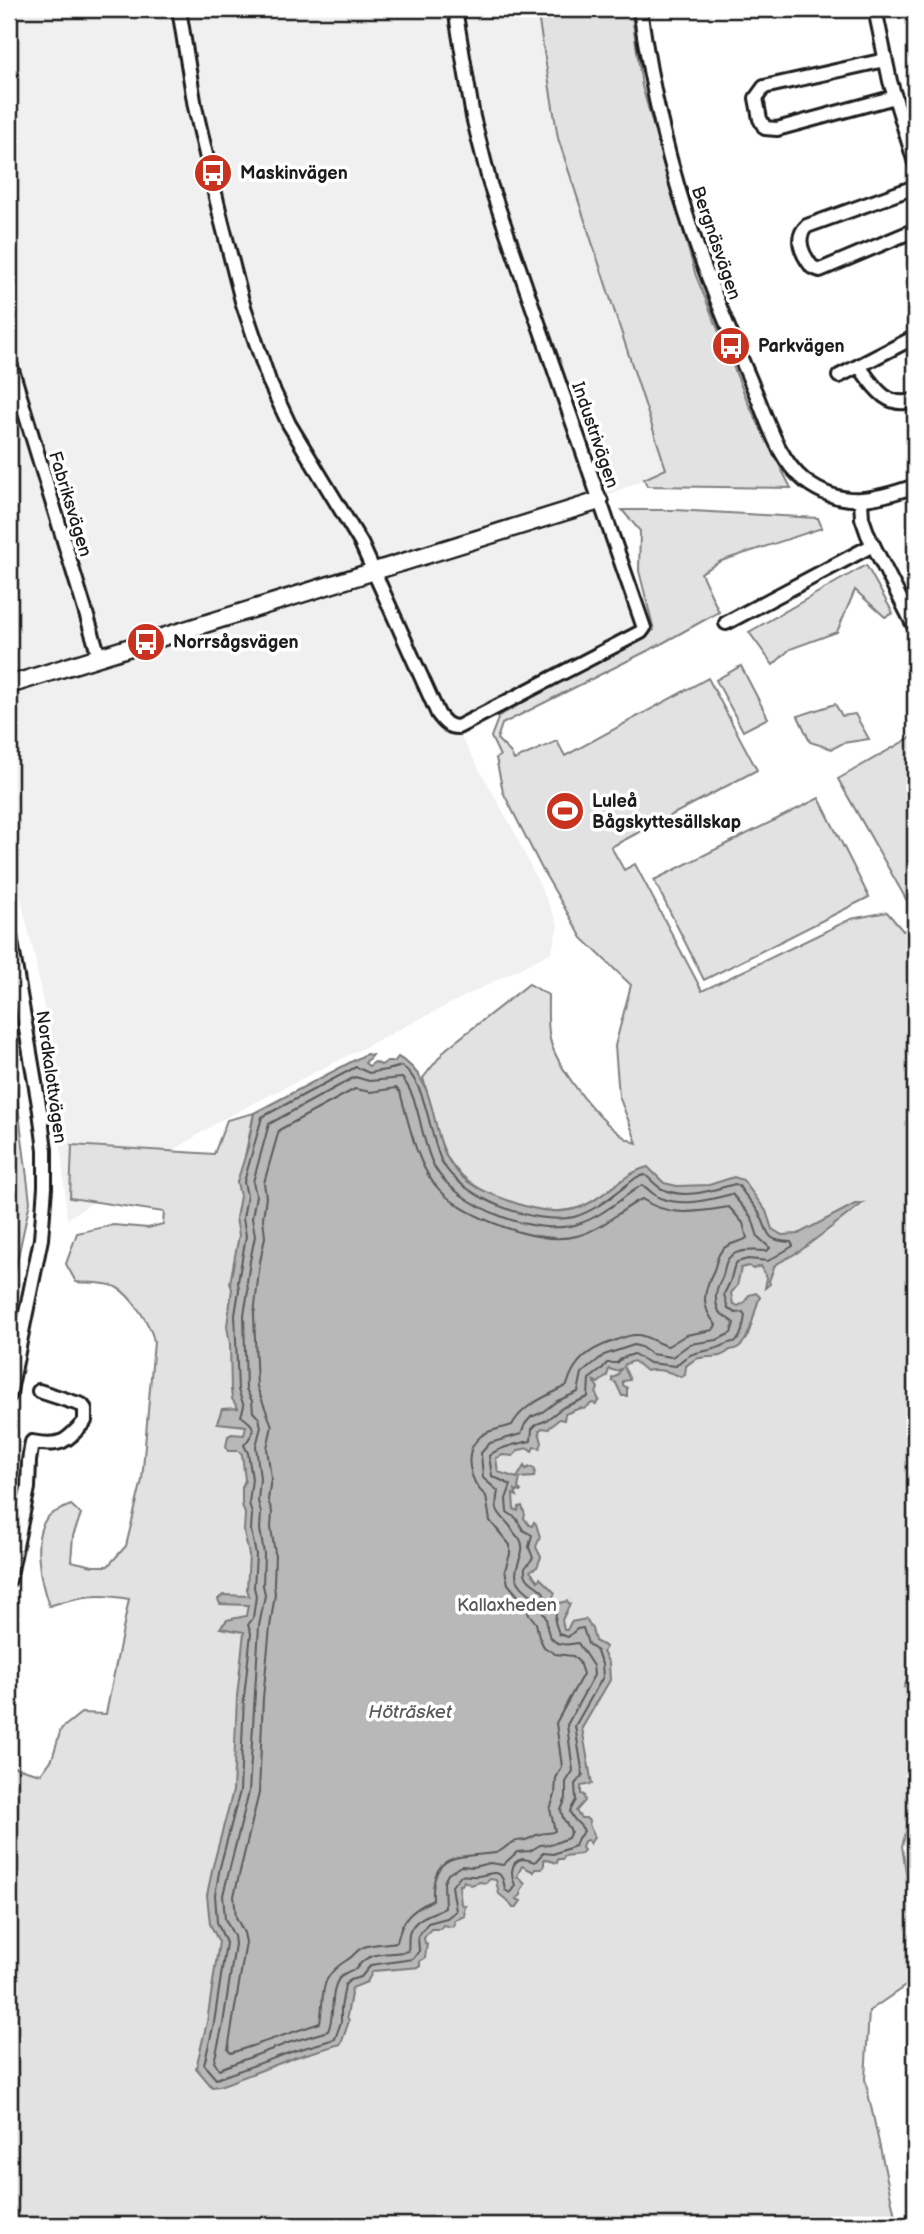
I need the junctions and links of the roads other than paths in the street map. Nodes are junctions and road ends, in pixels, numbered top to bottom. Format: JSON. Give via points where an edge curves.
{"nodes":[{"id":1,"x":180,"y":9,"type":"edge"},
{"id":2,"x":455,"y":9,"type":"edge"},
{"id":3,"x":640,"y":9,"type":"edge"},
{"id":4,"x":875,"y":9,"type":"edge"},
{"id":5,"x":886,"y":60,"type":"junction"},
{"id":6,"x":895,"y":97,"type":"junction"},
{"id":7,"x":915,"y":163,"type":"edge"},
{"id":8,"x":915,"y":187,"type":"edge"},
{"id":9,"x":915,"y":230,"type":"edge"},
{"id":10,"x":915,"y":337,"type":"edge"},
{"id":11,"x":9,"y":360,"type":"edge"},
{"id":12,"x":859,"y":366,"type":"junction"},
{"id":13,"x":839,"y":376,"type":"dead end"},
{"id":14,"x":915,"y":400,"type":"edge"},
{"id":15,"x":915,"y":486,"type":"edge"},
{"id":16,"x":861,"y":500,"type":"junction"},
{"id":17,"x":599,"y":501,"type":"junction"},
{"id":18,"x":873,"y":545,"type":"junction"},
{"id":19,"x":374,"y":570,"type":"junction"},
{"id":20,"x":726,"y":623,"type":"dead end"},
{"id":21,"x":915,"y":628,"type":"edge"},
{"id":22,"x":99,"y":656,"type":"junction"},
{"id":23,"x":9,"y":684,"type":"edge"},
{"id":24,"x":9,"y":930,"type":"edge"},
{"id":25,"x":39,"y":1391,"type":"dead end"},
{"id":26,"x":9,"y":1395,"type":"edge"},
{"id":27,"x":9,"y":1580,"type":"edge"}],
"edges":[{"from":1,"to":19,"type":"street","via":[[206,158],[259,354],[289,424]]},
{"from":2,"to":17,"type":"street","name":"Industrivägen","via":[[473,117],[490,184]]},
{"from":3,"to":16,"type":"street","name":"Bergnäsvägen","via":[[655,96],[680,194],[708,278],[774,434],[804,480],[827,493]]},
{"from":4,"to":5,"type":"street"},
{"from":5,"to":6,"type":"street"},
{"from":5,"to":6,"type":"street","via":[[764,86],[756,98],[760,119],[765,128],[777,129]]},
{"from":6,"to":7,"type":"street"},
{"from":8,"to":9,"type":"street","via":[[807,226],[799,240],[811,268],[820,270]]},
{"from":10,"to":12,"type":"street"},
{"from":11,"to":22,"type":"street","name":"Fabriksvägen"},
{"from":12,"to":13,"type":"street"},
{"from":12,"to":14,"type":"street","via":[[886,398],[905,403]]},
{"from":15,"to":16,"type":"street","name":"Bergnäsvägen"},
{"from":16,"to":18,"type":"street","via":[[862,518]]},
{"from":17,"to":19,"type":"street"},
{"from":17,"to":19,"type":"street","name":"Industrivägen","via":[[644,624],[641,632],[458,727],[444,723]]},
{"from":18,"to":20,"type":"street"},
{"from":18,"to":21,"type":"street"},
{"from":19,"to":22,"type":"street"},
{"from":22,"to":23,"type":"street"},
{"from":24,"to":26,"type":"street","name":"Nordkalottvägen","via":[[40,1111],[45,1187],[41,1238]]},
{"from":25,"to":27,"type":"street","via":[[82,1405],[86,1415],[72,1435],[58,1444],[32,1442],[28,1488]]}]}
